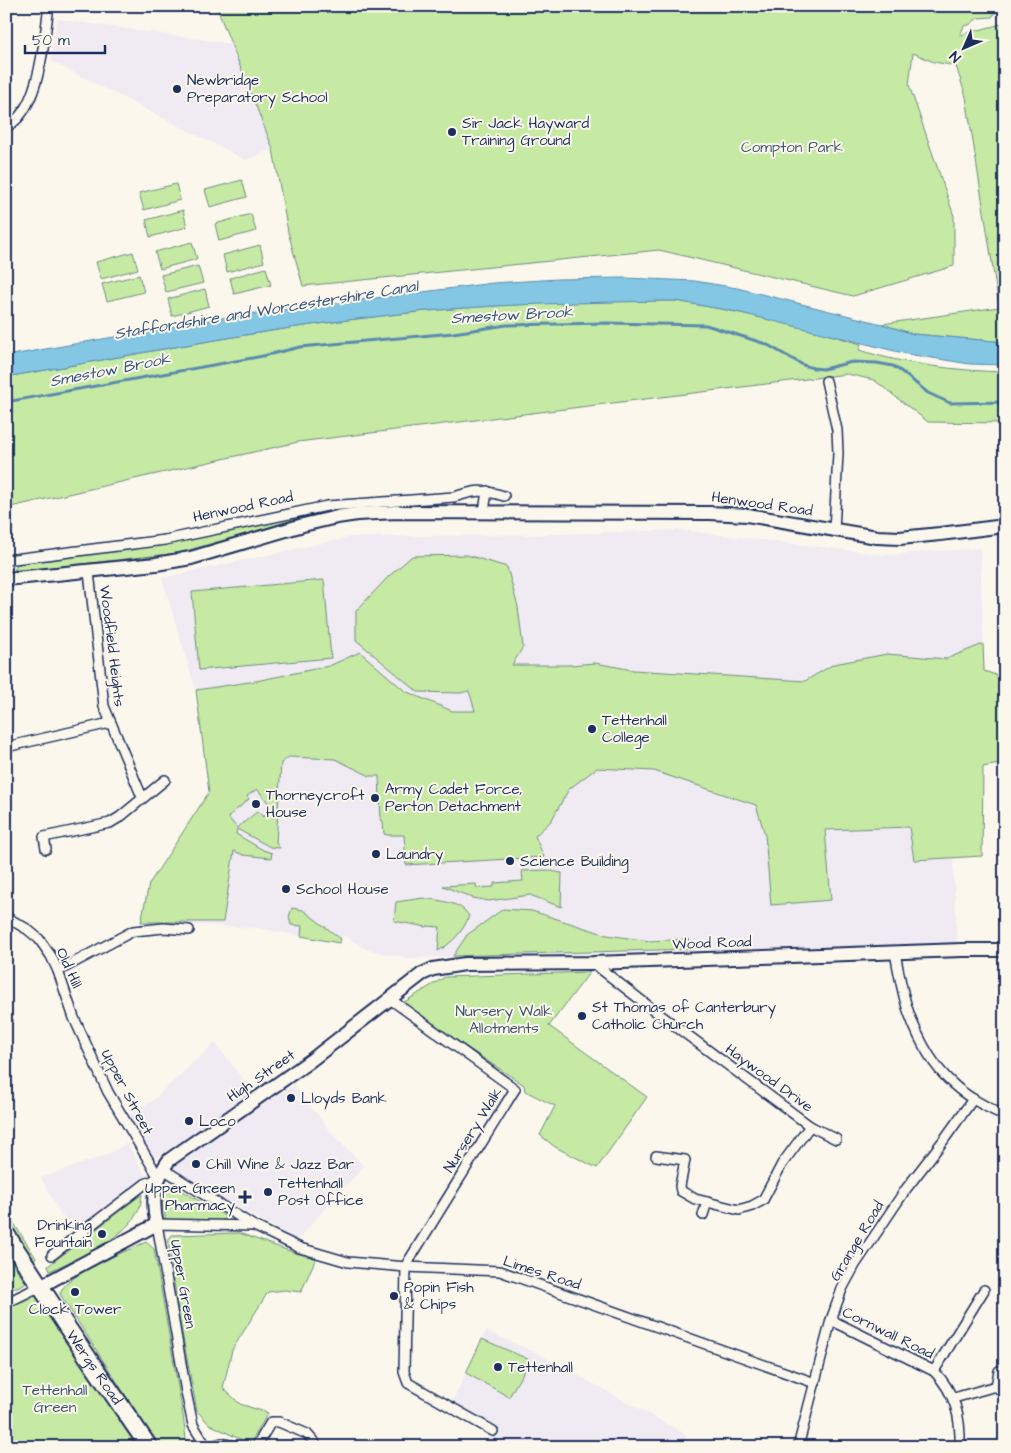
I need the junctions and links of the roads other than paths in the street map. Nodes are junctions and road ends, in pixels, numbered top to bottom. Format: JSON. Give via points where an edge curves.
{"nodes":[{"id":1,"x":49,"y":6,"type":"edge"},
{"id":2,"x":6,"y":127,"type":"edge"},
{"id":3,"x":826,"y":381,"type":"dead end"},
{"id":4,"x":487,"y":491,"type":"junction"},
{"id":5,"x":504,"y":496,"type":"dead end"},
{"id":6,"x":484,"y":512,"type":"junction"},
{"id":7,"x":1005,"y":526,"type":"edge"},
{"id":8,"x":834,"y":531,"type":"junction"},
{"id":9,"x":6,"y":560,"type":"edge"},
{"id":10,"x":89,"y":572,"type":"junction"},
{"id":11,"x":6,"y":579,"type":"edge"},
{"id":12,"x":110,"y":723,"type":"junction"},
{"id":13,"x":6,"y":747,"type":"edge"},
{"id":14,"x":165,"y":780,"type":"dead end"},
{"id":15,"x":142,"y":797,"type":"junction"},
{"id":16,"x":46,"y":848,"type":"dead end"},
{"id":17,"x":6,"y":917,"type":"edge"},
{"id":18,"x":189,"y":930,"type":"dead end"},
{"id":19,"x":1005,"y":950,"type":"edge"},
{"id":20,"x":895,"y":953,"type":"junction"},
{"id":21,"x":592,"y":963,"type":"junction"},
{"id":22,"x":58,"y":971,"type":"junction"},
{"id":23,"x":422,"y":974,"type":"joint"},
{"id":24,"x":390,"y":999,"type":"junction"},
{"id":25,"x":74,"y":1018,"type":"joint"},
{"id":26,"x":973,"y":1100,"type":"junction"},
{"id":27,"x":1005,"y":1116,"type":"edge"},
{"id":28,"x":810,"y":1126,"type":"junction"},
{"id":29,"x":836,"y":1139,"type":"dead end"},
{"id":30,"x":656,"y":1156,"type":"dead end"},
{"id":31,"x":161,"y":1174,"type":"junction"},
{"id":32,"x":707,"y":1202,"type":"junction"},
{"id":33,"x":703,"y":1215,"type":"dead end"},
{"id":34,"x":156,"y":1224,"type":"junction"},
{"id":35,"x":254,"y":1226,"type":"junction"},
{"id":36,"x":6,"y":1234,"type":"edge"},
{"id":37,"x":52,"y":1255,"type":"dead end"},
{"id":38,"x":406,"y":1267,"type":"junction"},
{"id":39,"x":41,"y":1286,"type":"junction"},
{"id":40,"x":984,"y":1290,"type":"dead end"},
{"id":41,"x":6,"y":1303,"type":"edge"},
{"id":42,"x":831,"y":1320,"type":"junction"},
{"id":43,"x":934,"y":1371,"type":"junction"},
{"id":44,"x":999,"y":1371,"type":"dead end"},
{"id":45,"x":815,"y":1383,"type":"junction"},
{"id":46,"x":996,"y":1386,"type":"junction"},
{"id":47,"x":1005,"y":1395,"type":"edge"},
{"id":48,"x":954,"y":1398,"type":"junction"},
{"id":49,"x":493,"y":1431,"type":"dead end"},
{"id":50,"x":315,"y":1443,"type":"dead end"},
{"id":51,"x":206,"y":1446,"type":"edge"},
{"id":52,"x":150,"y":1447,"type":"edge"},
{"id":53,"x":237,"y":1447,"type":"edge"},
{"id":54,"x":256,"y":1447,"type":"edge"},
{"id":55,"x":798,"y":1447,"type":"edge"},
{"id":56,"x":960,"y":1447,"type":"edge"}],
"edges":[{"from":1,"to":2,"type":"street","via":[[36,84],[27,105]]},
{"from":3,"to":8,"type":"street","via":[[837,430]]},
{"from":4,"to":5,"type":"street","name":"Henwood Road"},
{"from":4,"to":6,"type":"street"},
{"from":4,"to":9,"type":"street","name":"Henwood Road","via":[[472,491],[454,497],[327,506],[165,540]]},
{"from":6,"to":8,"type":"street","name":"Henwood Road","via":[[747,515]]},
{"from":6,"to":10,"type":"street","name":"Henwood Road","via":[[357,514],[302,525],[192,558]]},
{"from":7,"to":8,"type":"street","name":"Henwood Road","via":[[900,538]]},
{"from":10,"to":11,"type":"street","name":"Henwood Road"},
{"from":10,"to":12,"type":"street","name":"Woodfield Heights","via":[[104,706]]},
{"from":12,"to":13,"type":"street","name":"Woodfield Heights"},
{"from":12,"to":15,"type":"street","name":"Woodfield Heights"},
{"from":14,"to":15,"type":"street"},
{"from":15,"to":16,"type":"street","via":[[110,823],[44,837]]},
{"from":17,"to":22,"type":"street","name":"Old Hill","via":[[39,939]]},
{"from":18,"to":22,"type":"street","via":[[132,931]]},
{"from":19,"to":20,"type":"street","name":"Wood Road"},
{"from":20,"to":21,"type":"street","name":"Wood Road"},
{"from":20,"to":26,"type":"street","via":[[908,1012],[923,1043],[952,1084]]},
{"from":21,"to":23,"type":"street","name":"Wood Road","via":[[465,964]]},
{"from":21,"to":28,"type":"street","name":"Haywood Drive"},
{"from":22,"to":25,"type":"street","name":"Old Hill"},
{"from":23,"to":24,"type":"street","name":"High Street"},
{"from":24,"to":31,"type":"street","name":"High Street","via":[[310,1061],[169,1160]]},
{"from":24,"to":38,"type":"street","name":"Nursery Walk","via":[[515,1089],[447,1195]]},
{"from":25,"to":31,"type":"street","name":"Upper Street","via":[[108,1092]]},
{"from":26,"to":27,"type":"street"},
{"from":26,"to":42,"type":"street","name":"Grange Road","via":[[906,1189],[855,1265]]},
{"from":28,"to":29,"type":"street","name":"Haywood Drive"},
{"from":28,"to":32,"type":"street","via":[[782,1164],[763,1200],[739,1210]]},
{"from":30,"to":32,"type":"street","via":[[685,1160],[681,1191]]},
{"from":31,"to":34,"type":"street","via":[[154,1201]]},
{"from":31,"to":35,"type":"street","name":"Limes Road"},
{"from":31,"to":37,"type":"street"},
{"from":32,"to":33,"type":"street"},
{"from":34,"to":35,"type":"street","name":"Limes Road"},
{"from":34,"to":39,"type":"street","name":"Upper Green"},
{"from":34,"to":51,"type":"street","name":"Upper Green","via":[[193,1425]]},
{"from":35,"to":38,"type":"street","name":"Limes Road","via":[[300,1248],[348,1262]]},
{"from":36,"to":39,"type":"highway","name":"Wergs Road"},
{"from":38,"to":45,"type":"street","name":"Limes Road","via":[[500,1271]]},
{"from":38,"to":49,"type":"street","via":[[404,1372],[408,1383]]},
{"from":39,"to":41,"type":"street"},
{"from":39,"to":52,"type":"highway","name":"Wergs Road"},
{"from":40,"to":43,"type":"street","name":"Cornwall Road"},
{"from":42,"to":43,"type":"street","name":"Cornwall Road"},
{"from":42,"to":45,"type":"street","name":"Grange Road"},
{"from":43,"to":48,"type":"street","name":"Cornwall Road"},
{"from":44,"to":46,"type":"street"},
{"from":45,"to":55,"type":"street","name":"Grange Road"},
{"from":46,"to":47,"type":"street"},
{"from":46,"to":48,"type":"street"},
{"from":48,"to":56,"type":"street","name":"Cornwall Road"},
{"from":50,"to":54,"type":"street","via":[[307,1434],[279,1422],[271,1422]]},
{"from":51,"to":53,"type":"street","via":[[222,1443]]}]}
